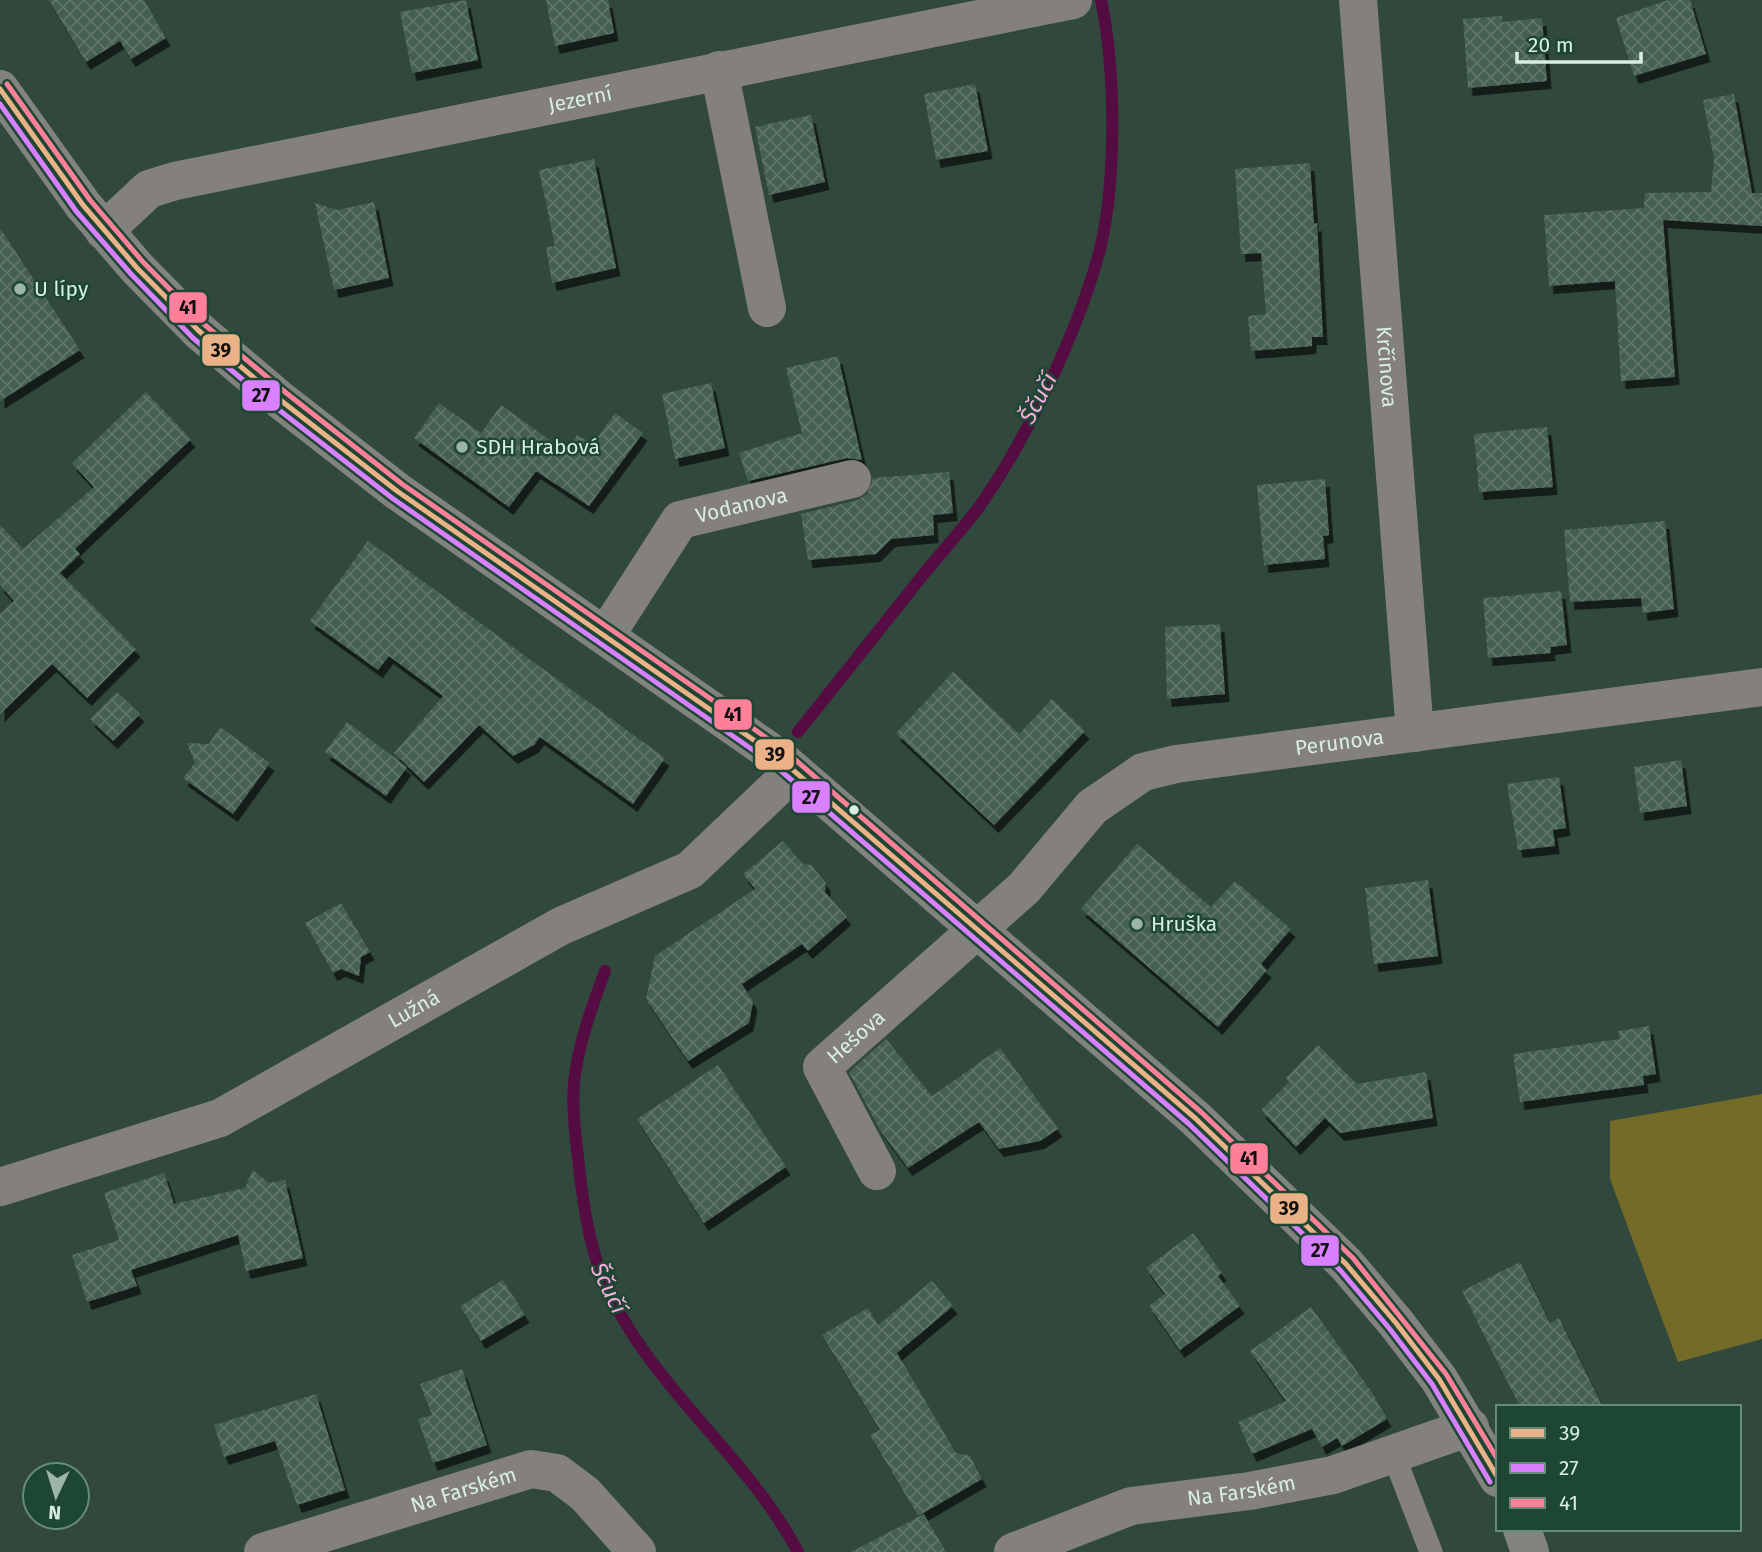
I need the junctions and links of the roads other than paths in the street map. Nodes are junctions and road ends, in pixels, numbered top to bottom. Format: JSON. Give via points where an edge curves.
{"nodes":[{"id":1,"x":1358,"y":0,"type":"edge"},
{"id":2,"x":1067,"y":1,"type":"edge"},
{"id":3,"x":719,"y":70,"type":"junction"},
{"id":4,"x":0,"y":89,"type":"edge"},
{"id":5,"x":104,"y":231,"type":"junction"},
{"id":6,"x":767,"y":308,"type":"dead end"},
{"id":7,"x":852,"y":479,"type":"dead end"},
{"id":8,"x":606,"y":635,"type":"junction"},
{"id":9,"x":1762,"y":687,"type":"edge"},
{"id":10,"x":1415,"y":733,"type":"junction"},
{"id":11,"x":794,"y":771,"type":"junction"},
{"id":12,"x":980,"y":930,"type":"junction"},
{"id":13,"x":877,"y":1171,"type":"dead end"},
{"id":14,"x":0,"y":1187,"type":"edge"},
{"id":15,"x":1470,"y":1427,"type":"junction"},
{"id":16,"x":1394,"y":1456,"type":"junction"},
{"id":17,"x":1496,"y":1474,"type":"edge"},
{"id":18,"x":1523,"y":1531,"type":"edge"},
{"id":19,"x":264,"y":1552,"type":"edge"},
{"id":20,"x":637,"y":1552,"type":"edge"},
{"id":21,"x":1013,"y":1552,"type":"edge"},
{"id":22,"x":1431,"y":1552,"type":"edge"},
{"id":23,"x":1530,"y":1552,"type":"edge"}],
"edges":[{"from":1,"to":10,"type":"street","name":"Krčínova"},
{"from":2,"to":3,"type":"street","name":"Jezerní"},
{"from":3,"to":5,"type":"street","name":"Jezerní","via":[[175,181],[149,188]]},
{"from":3,"to":6,"type":"street"},
{"from":4,"to":5,"type":"main road"},
{"from":5,"to":8,"type":"main road","via":[[199,331],[320,432],[397,491]]},
{"from":7,"to":8,"type":"street","name":"Vodanova","via":[[680,520]]},
{"from":8,"to":11,"type":"main road"},
{"from":9,"to":10,"type":"street","name":"Perunova"},
{"from":10,"to":12,"type":"street","name":"Perunova","via":[[1143,772],[1092,807],[1024,887]]},
{"from":11,"to":12,"type":"main road"},
{"from":11,"to":14,"type":"street","name":"Lužná","via":[[690,870],[561,926],[220,1118]]},
{"from":12,"to":13,"type":"street","name":"Hešova","via":[[822,1067]]},
{"from":12,"to":15,"type":"main road","via":[[1195,1118],[1346,1264],[1396,1323]]},
{"from":15,"to":16,"type":"street","name":"Na Farském"},
{"from":15,"to":17,"type":"main road"},
{"from":16,"to":21,"type":"street","name":"Na Farském","via":[[1294,1483],[1131,1506]]},
{"from":16,"to":22,"type":"lane"},
{"from":18,"to":23,"type":"main road"},
{"from":19,"to":20,"type":"street","name":"Na Farském","via":[[531,1469],[557,1473],[585,1494]]}]}
